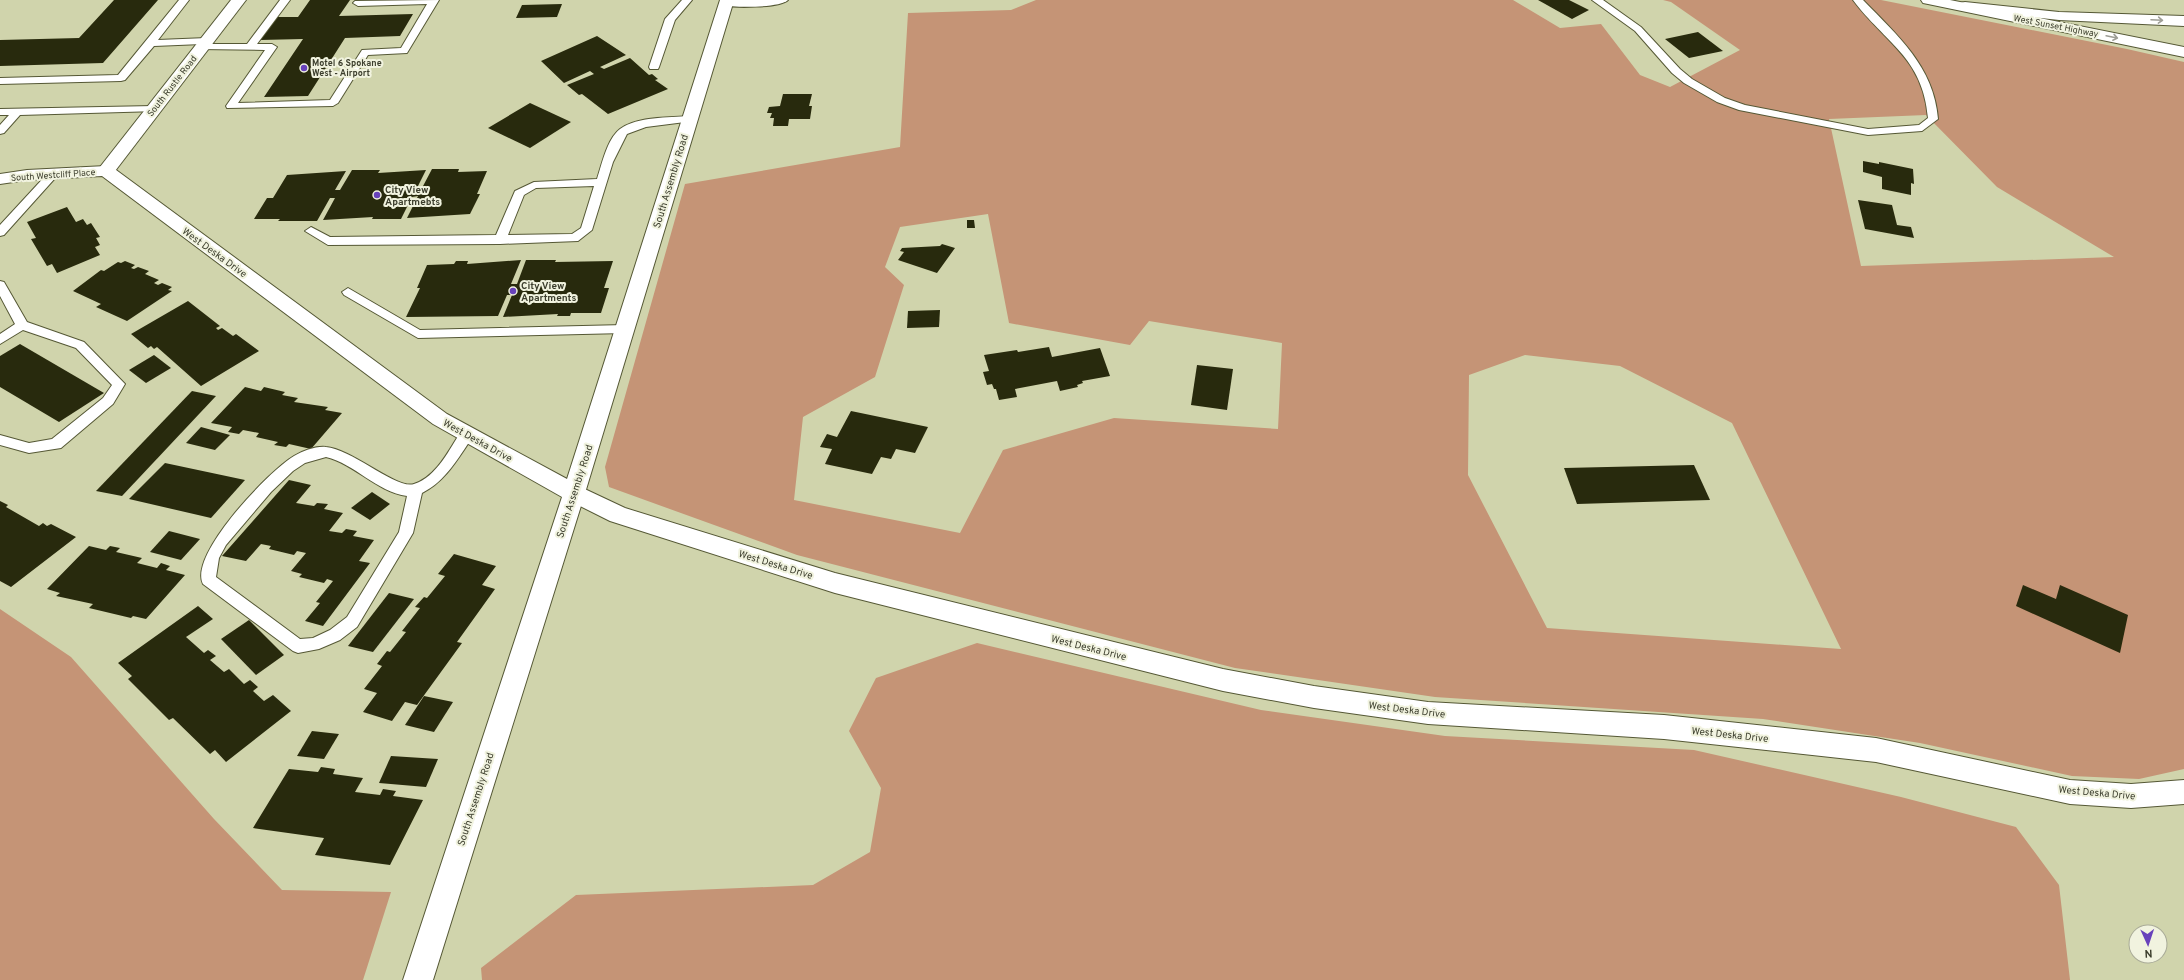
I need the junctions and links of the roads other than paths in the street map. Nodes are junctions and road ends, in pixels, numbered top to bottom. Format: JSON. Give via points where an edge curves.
{"nodes":[{"id":1,"x":184,"y":0,"type":"edge"},
{"id":2,"x":239,"y":0,"type":"edge"},
{"id":3,"x":285,"y":0,"type":"edge"},
{"id":4,"x":433,"y":0,"type":"edge"},
{"id":5,"x":687,"y":0,"type":"edge"},
{"id":6,"x":783,"y":0,"type":"edge"},
{"id":7,"x":1597,"y":0,"type":"edge"},
{"id":8,"x":1858,"y":0,"type":"edge"},
{"id":9,"x":1928,"y":0,"type":"edge"},
{"id":10,"x":727,"y":1,"type":"edge"},
{"id":11,"x":358,"y":3,"type":"dead end"},
{"id":12,"x":1950,"y":4,"type":"junction"},
{"id":13,"x":2184,"y":21,"type":"edge"},
{"id":14,"x":151,"y":43,"type":"junction"},
{"id":15,"x":204,"y":44,"type":"junction"},
{"id":16,"x":250,"y":47,"type":"junction"},
{"id":17,"x":2184,"y":52,"type":"edge"},
{"id":18,"x":654,"y":67,"type":"dead end"},
{"id":19,"x":0,"y":81,"type":"edge"},
{"id":20,"x":154,"y":109,"type":"junction"},
{"id":21,"x":0,"y":112,"type":"edge"},
{"id":22,"x":17,"y":112,"type":"junction"},
{"id":23,"x":689,"y":119,"type":"junction"},
{"id":24,"x":0,"y":131,"type":"edge"},
{"id":25,"x":106,"y":171,"type":"junction"},
{"id":26,"x":53,"y":174,"type":"junction"},
{"id":27,"x":0,"y":179,"type":"edge"},
{"id":28,"x":602,"y":182,"type":"junction"},
{"id":29,"x":311,"y":231,"type":"dead end"},
{"id":30,"x":0,"y":232,"type":"edge"},
{"id":31,"x":500,"y":240,"type":"junction"},
{"id":32,"x":0,"y":285,"type":"edge"},
{"id":33,"x":348,"y":292,"type":"dead end"},
{"id":34,"x":22,"y":325,"type":"junction"},
{"id":35,"x":624,"y":329,"type":"junction"},
{"id":36,"x":0,"y":340,"type":"edge"},
{"id":37,"x":467,"y":434,"type":"junction"},
{"id":38,"x":0,"y":440,"type":"edge"},
{"id":39,"x":416,"y":489,"type":"junction"},
{"id":40,"x":574,"y":494,"type":"junction"},
{"id":41,"x":2184,"y":792,"type":"edge"},
{"id":42,"x":418,"y":980,"type":"edge"}],
"edges":[{"from":1,"to":14,"type":"lane"},
{"from":2,"to":15,"type":"street","name":"South Rustle Road"},
{"from":3,"to":16,"type":"lane"},
{"from":4,"to":11,"type":"lane"},
{"from":4,"to":16,"type":"lane","via":[[404,51],[365,52],[333,103],[231,106],[272,47]]},
{"from":5,"to":18,"type":"lane","via":[[670,19]]},
{"from":6,"to":10,"type":"lane","via":[[764,3]]},
{"from":7,"to":8,"type":"lane","via":[[1638,29],[1688,81],[1721,100],[1743,108],[1850,130],[1868,132],[1922,128],[1933,119],[1934,108],[1923,77],[1906,51]]},
{"from":9,"to":12,"type":"street","name":"West Sunset Highway"},
{"from":10,"to":23,"type":"street","name":"South Assembly Road"},
{"from":12,"to":13,"type":"street","one_way":true,"via":[[2059,16]]},
{"from":12,"to":17,"type":"street","name":"West Sunset Highway","one_way":true},
{"from":14,"to":15,"type":"lane"},
{"from":14,"to":19,"type":"lane","via":[[121,78]]},
{"from":15,"to":16,"type":"lane"},
{"from":15,"to":20,"type":"street","name":"South Rustle Road"},
{"from":20,"to":22,"type":"lane"},
{"from":20,"to":25,"type":"street","name":"South Rustle Road"},
{"from":21,"to":22,"type":"lane"},
{"from":22,"to":24,"type":"lane"},
{"from":23,"to":28,"type":"lane","via":[[645,124],[622,132],[614,145]]},
{"from":23,"to":35,"type":"street","name":"South Assembly Road"},
{"from":25,"to":26,"type":"street","name":"South Westcliff Place"},
{"from":25,"to":37,"type":"street","name":"West Deska Drive","via":[[440,419]]},
{"from":26,"to":27,"type":"street","name":"South Westcliff Place"},
{"from":26,"to":30,"type":"lane"},
{"from":28,"to":31,"type":"lane","via":[[534,185],[519,192]]},
{"from":28,"to":31,"type":"lane","via":[[586,230],[574,238]]},
{"from":29,"to":31,"type":"lane","via":[[328,241]]},
{"from":32,"to":34,"type":"lane"},
{"from":33,"to":35,"type":"lane","via":[[418,334]]},
{"from":34,"to":36,"type":"lane"},
{"from":34,"to":38,"type":"lane","via":[[80,346],[118,384],[108,401],[56,444],[29,448]]},
{"from":35,"to":40,"type":"street","name":"South Assembly Road"},
{"from":37,"to":39,"type":"lane","via":[[432,481]]},
{"from":37,"to":40,"type":"street","name":"West Deska Drive"},
{"from":39,"to":39,"type":"lane","via":[[401,490],[338,454],[316,452],[281,472],[215,547],[208,566],[208,580],[298,646],[314,644],[335,635],[352,622],[406,533]]},
{"from":40,"to":41,"type":"street","name":"West Deska Drive","via":[[618,515],[835,583],[1177,669],[1314,697],[1428,713],[1664,727],[1876,750],[2070,792],[2131,796]]},
{"from":40,"to":42,"type":"street","name":"South Assembly Road"}]}
